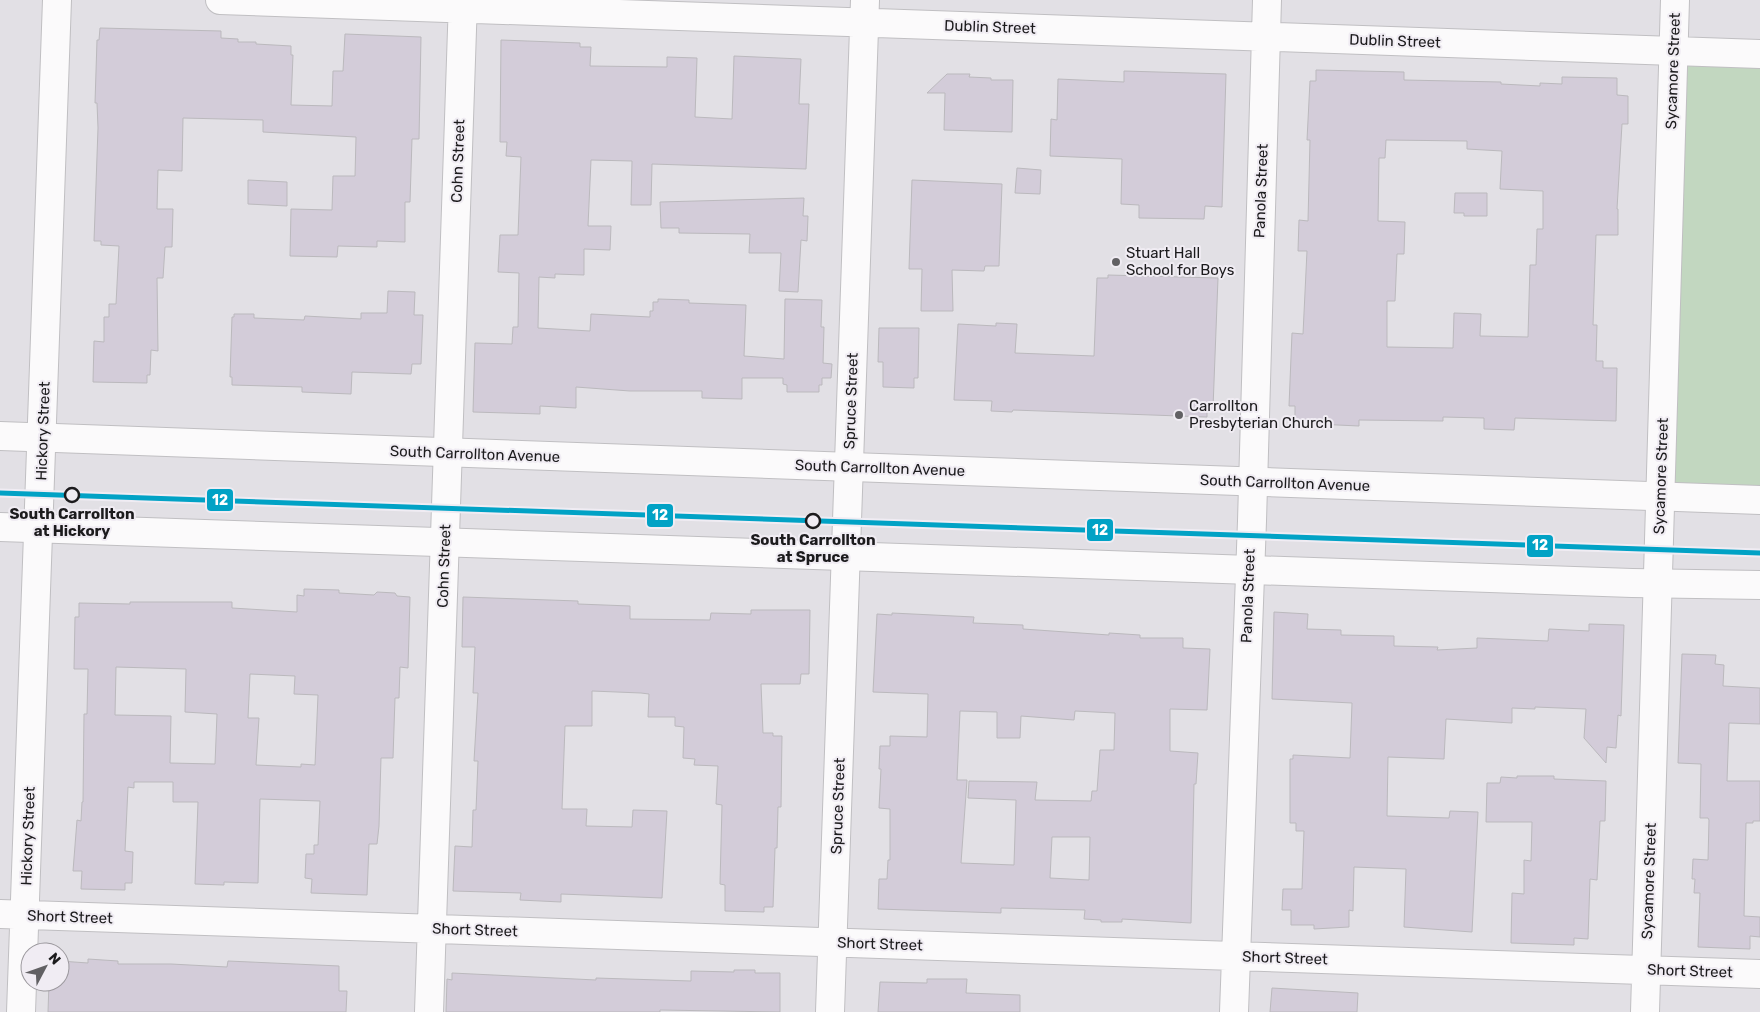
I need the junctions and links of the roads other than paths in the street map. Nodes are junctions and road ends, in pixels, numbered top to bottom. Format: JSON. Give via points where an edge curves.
{"nodes":[{"id":1,"x":57,"y":0,"type":"edge"},
{"id":2,"x":220,"y":0,"type":"edge"},
{"id":3,"x":1267,"y":0,"type":"edge"},
{"id":4,"x":1675,"y":0,"type":"edge"},
{"id":5,"x":463,"y":4,"type":"edge"},
{"id":6,"x":864,"y":11,"type":"edge"},
{"id":7,"x":1265,"y":37,"type":"junction"},
{"id":8,"x":1673,"y":51,"type":"junction"},
{"id":9,"x":1760,"y":54,"type":"edge"},
{"id":10,"x":0,"y":436,"type":"edge"},
{"id":11,"x":42,"y":438,"type":"junction"},
{"id":12,"x":448,"y":452,"type":"junction"},
{"id":13,"x":849,"y":467,"type":"junction"},
{"id":14,"x":1253,"y":482,"type":"junction"},
{"id":15,"x":1660,"y":496,"type":"junction"},
{"id":16,"x":1760,"y":500,"type":"edge"},
{"id":17,"x":0,"y":527,"type":"edge"},
{"id":18,"x":38,"y":528,"type":"junction"},
{"id":19,"x":445,"y":542,"type":"junction"},
{"id":20,"x":846,"y":556,"type":"junction"},
{"id":21,"x":1249,"y":569,"type":"junction"},
{"id":22,"x":1658,"y":583,"type":"junction"},
{"id":23,"x":1760,"y":585,"type":"edge"},
{"id":24,"x":12,"y":915,"type":"edge"},
{"id":25,"x":432,"y":929,"type":"junction"},
{"id":26,"x":833,"y":942,"type":"junction"},
{"id":27,"x":1236,"y":956,"type":"junction"},
{"id":28,"x":1647,"y":970,"type":"junction"},
{"id":29,"x":1760,"y":974,"type":"edge"},
{"id":30,"x":22,"y":1012,"type":"edge"},
{"id":31,"x":428,"y":1012,"type":"edge"},
{"id":32,"x":830,"y":1012,"type":"edge"},
{"id":33,"x":1234,"y":1012,"type":"edge"},
{"id":34,"x":1645,"y":1012,"type":"edge"}],
"edges":[{"from":1,"to":11,"type":"street","name":"Hickory Street"},
{"from":2,"to":5,"type":"street","name":"Dublin Street"},
{"from":3,"to":7,"type":"street","name":"Panola Street"},
{"from":4,"to":8,"type":"street","name":"Sycamore Street"},
{"from":5,"to":6,"type":"street","name":"Dublin Street"},
{"from":5,"to":12,"type":"street","name":"Cohn Street"},
{"from":6,"to":7,"type":"street","name":"Dublin Street"},
{"from":6,"to":13,"type":"street","name":"Spruce Street"},
{"from":7,"to":8,"type":"street","name":"Dublin Street"},
{"from":7,"to":14,"type":"street","name":"Panola Street"},
{"from":8,"to":9,"type":"street","name":"Dublin Street"},
{"from":8,"to":15,"type":"street","name":"Sycamore Street"},
{"from":10,"to":11,"type":"street","name":"South Carrollton Avenue"},
{"from":11,"to":12,"type":"street","name":"South Carrollton Avenue"},
{"from":11,"to":18,"type":"street","name":"Hickory Street"},
{"from":12,"to":13,"type":"street","name":"South Carrollton Avenue"},
{"from":12,"to":19,"type":"street","name":"Cohn Street"},
{"from":13,"to":14,"type":"street","name":"South Carrollton Avenue"},
{"from":13,"to":20,"type":"street","name":"Spruce Street"},
{"from":14,"to":15,"type":"street","name":"South Carrollton Avenue"},
{"from":14,"to":21,"type":"street","name":"Panola Street"},
{"from":15,"to":16,"type":"street","name":"South Carrollton Avenue"},
{"from":15,"to":22,"type":"street","name":"Sycamore Street"},
{"from":17,"to":18,"type":"street"},
{"from":18,"to":19,"type":"street"},
{"from":18,"to":24,"type":"street","name":"Hickory Street"},
{"from":19,"to":20,"type":"street"},
{"from":19,"to":25,"type":"street","name":"Cohn Street"},
{"from":20,"to":21,"type":"street"},
{"from":20,"to":26,"type":"street","name":"Spruce Street"},
{"from":21,"to":22,"type":"street"},
{"from":21,"to":27,"type":"street","name":"Panola Street"},
{"from":22,"to":23,"type":"street"},
{"from":22,"to":28,"type":"street","name":"Sycamore Street"},
{"from":24,"to":25,"type":"street","name":"Short Street"},
{"from":24,"to":30,"type":"street","name":"Hickory Street"},
{"from":25,"to":26,"type":"street","name":"Short Street"},
{"from":25,"to":31,"type":"street","name":"Cohn Street"},
{"from":26,"to":27,"type":"street","name":"Short Street"},
{"from":26,"to":32,"type":"street","name":"Spruce Street"},
{"from":27,"to":28,"type":"street","name":"Short Street"},
{"from":27,"to":33,"type":"street","name":"Panola Street"},
{"from":28,"to":29,"type":"street","name":"Short Street"},
{"from":28,"to":34,"type":"street","name":"Sycamore Street"}]}
